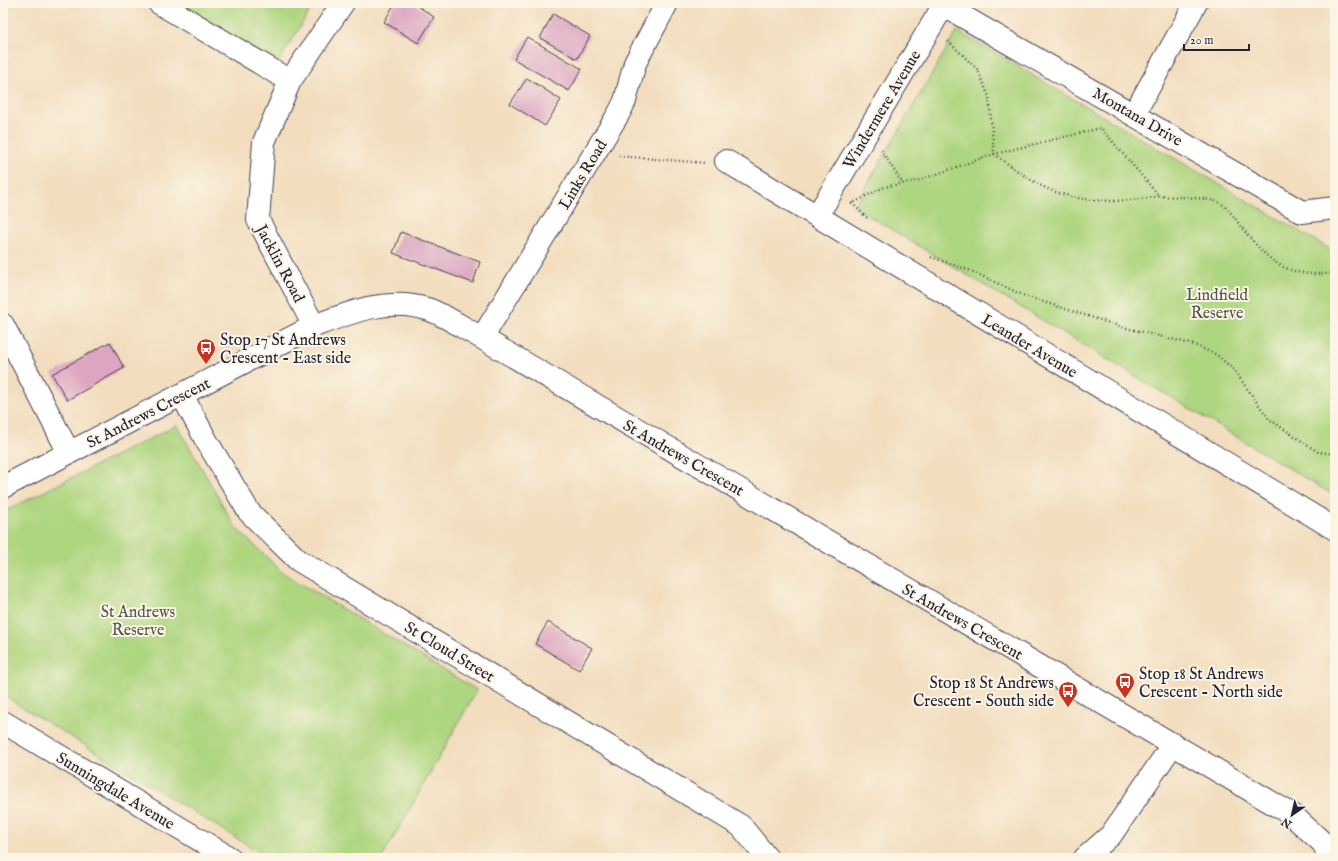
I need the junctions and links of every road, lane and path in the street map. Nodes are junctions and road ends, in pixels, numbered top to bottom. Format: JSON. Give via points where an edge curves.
{"nodes":[{"id":1,"x":159,"y":3,"type":"edge"},
{"id":2,"x":343,"y":3,"type":"edge"},
{"id":3,"x":667,"y":3,"type":"edge"},
{"id":4,"x":1196,"y":3,"type":"edge"},
{"id":5,"x":944,"y":4,"type":"edge"},
{"id":6,"x":946,"y":40,"type":"dead end"},
{"id":7,"x":290,"y":81,"type":"junction"},
{"id":8,"x":1134,"y":114,"type":"junction"},
{"id":9,"x":869,"y":130,"type":"junction"},
{"id":10,"x":594,"y":153,"type":"junction"},
{"id":11,"x":994,"y":154,"type":"junction"},
{"id":12,"x":726,"y":161,"type":"joint"},
{"id":13,"x":902,"y":184,"type":"junction"},
{"id":14,"x":1160,"y":196,"type":"junction"},
{"id":15,"x":852,"y":203,"type":"junction"},
{"id":16,"x":846,"y":206,"type":"dead end"},
{"id":17,"x":1335,"y":208,"type":"edge"},
{"id":18,"x":817,"y":216,"type":"junction"},
{"id":19,"x":871,"y":222,"type":"dead end"},
{"id":20,"x":928,"y":256,"type":"dead end"},
{"id":21,"x":1335,"y":273,"type":"edge"},
{"id":22,"x":3,"y":325,"type":"edge"},
{"id":23,"x":314,"y":326,"type":"junction"},
{"id":24,"x":482,"y":338,"type":"junction"},
{"id":25,"x":182,"y":395,"type":"junction"},
{"id":26,"x":68,"y":453,"type":"junction"},
{"id":27,"x":1335,"y":454,"type":"edge"},
{"id":28,"x":3,"y":487,"type":"edge"},
{"id":29,"x":1335,"y":529,"type":"edge"},
{"id":30,"x":3,"y":722,"type":"edge"},
{"id":31,"x":1173,"y":744,"type":"junction"},
{"id":32,"x":1329,"y":844,"type":"edge"},
{"id":33,"x":230,"y":858,"type":"edge"},
{"id":34,"x":767,"y":858,"type":"edge"},
{"id":35,"x":1085,"y":858,"type":"edge"}],
"edges":[{"from":1,"to":7,"type":"street"},
{"from":2,"to":7,"type":"street","name":"Jacklin Road"},
{"from":3,"to":10,"type":"street","name":"Links Road","via":[[635,63],[625,101]]},
{"from":4,"to":8,"type":"street"},
{"from":5,"to":8,"type":"street","name":"Montana Drive"},
{"from":5,"to":9,"type":"street","name":"Windermere Avenue"},
{"from":6,"to":11,"type":"path","via":[[978,70],[989,97]]},
{"from":7,"to":23,"type":"street","name":"Jacklin Road","via":[[264,142],[258,220]]},
{"from":8,"to":17,"type":"street","name":"Montana Drive","via":[[1302,212]]},
{"from":9,"to":13,"type":"path"},
{"from":9,"to":18,"type":"street","name":"Windermere Avenue"},
{"from":10,"to":12,"type":"path","via":[[703,164]]},
{"from":10,"to":24,"type":"street","name":"Links Road"},
{"from":11,"to":13,"type":"path"},
{"from":11,"to":14,"type":"path","via":[[1047,189],[1082,198],[1107,202]]},
{"from":11,"to":14,"type":"path","via":[[1100,128]]},
{"from":12,"to":18,"type":"street","name":"Leander Avenue"},
{"from":13,"to":15,"type":"path","via":[[884,187]]},
{"from":14,"to":21,"type":"path","via":[[1219,202],[1228,209],[1259,250],[1276,263],[1292,272],[1314,275]]},
{"from":15,"to":16,"type":"path"},
{"from":15,"to":19,"type":"path"},
{"from":18,"to":29,"type":"street","name":"Leander Avenue"},
{"from":20,"to":27,"type":"path","via":[[1025,296],[1122,327],[1192,344],[1218,355],[1234,370],[1269,419],[1318,452]]},
{"from":22,"to":26,"type":"street"},
{"from":23,"to":24,"type":"street","name":"St Andrews Crescent","via":[[361,308],[392,304],[428,310]]},
{"from":23,"to":25,"type":"street","name":"St Andrews Crescent"},
{"from":24,"to":31,"type":"street","name":"St Andrews Crescent"},
{"from":25,"to":26,"type":"street","name":"St Andrews Crescent"},
{"from":25,"to":34,"type":"street","name":"St Cloud Street","via":[[250,512],[298,560],[741,826]]},
{"from":26,"to":28,"type":"street","name":"St Andrews Crescent"},
{"from":30,"to":33,"type":"street","name":"Sunningdale Avenue"},
{"from":31,"to":32,"type":"street","name":"St Andrews Crescent","via":[[1291,814]]},
{"from":31,"to":35,"type":"street","via":[[1111,835]]}]}
